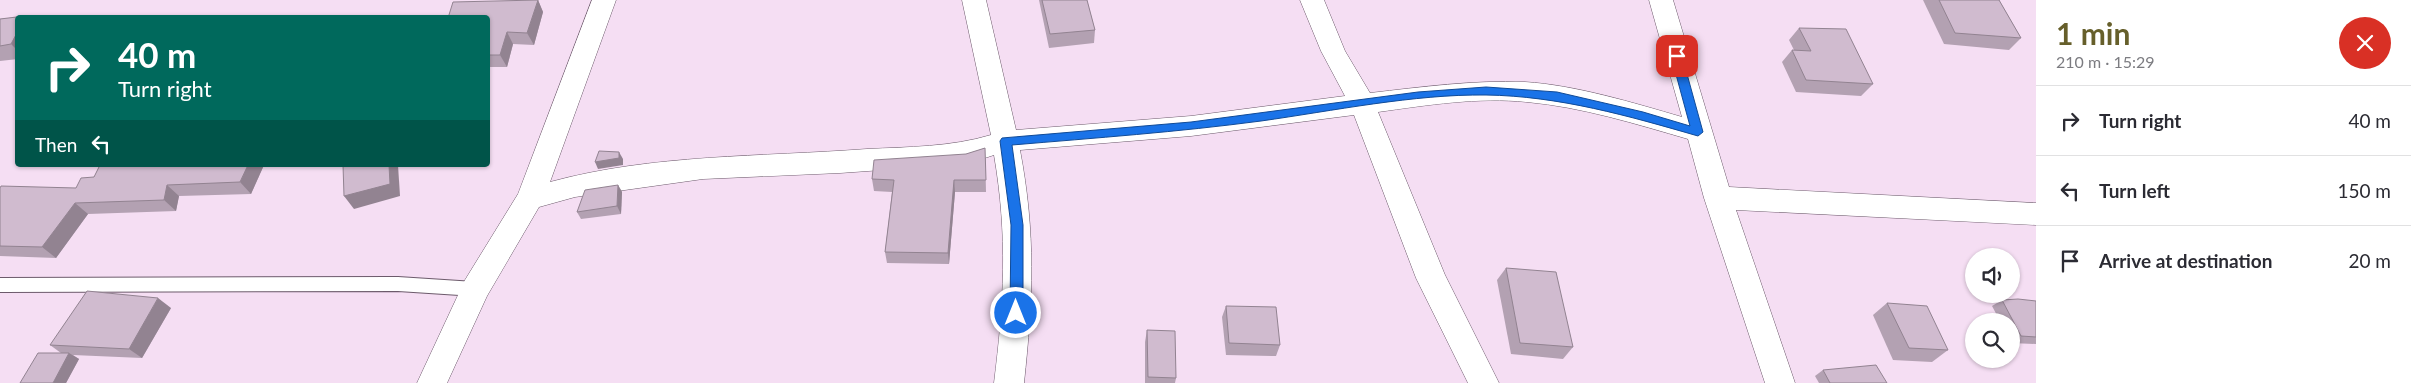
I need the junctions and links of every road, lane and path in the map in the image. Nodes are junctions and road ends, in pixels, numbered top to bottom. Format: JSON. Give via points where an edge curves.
{"nodes":[{"id":1,"x":604,"y":0,"type":"edge"},
{"id":2,"x":974,"y":0,"type":"edge"},
{"id":3,"x":1312,"y":0,"type":"edge"},
{"id":4,"x":1661,"y":0,"type":"edge"},
{"id":5,"x":1362,"y":103,"type":"junction"},
{"id":6,"x":1698,"y":132,"type":"junction"},
{"id":7,"x":1006,"y":141,"type":"junction"},
{"id":8,"x":530,"y":198,"type":"junction"},
{"id":9,"x":1718,"y":198,"type":"junction"},
{"id":10,"x":2036,"y":214,"type":"edge"},
{"id":11,"x":0,"y":285,"type":"edge"},
{"id":12,"x":475,"y":289,"type":"junction"},
{"id":13,"x":432,"y":383,"type":"edge"},
{"id":14,"x":1010,"y":383,"type":"edge"},
{"id":15,"x":1484,"y":383,"type":"edge"},
{"id":16,"x":1780,"y":383,"type":"edge"}],
"edges":[{"from":1,"to":8,"type":"street"},
{"from":2,"to":7,"type":"street"},
{"from":3,"to":5,"type":"street","via":[[1333,52]]},
{"from":4,"to":6,"type":"street"},
{"from":5,"to":6,"type":"street","via":[[1456,92],[1526,92],[1600,105]]},
{"from":5,"to":7,"type":"street","via":[[1191,126]]},
{"from":5,"to":15,"type":"street","via":[[1431,278]]},
{"from":6,"to":9,"type":"street"},
{"from":7,"to":8,"type":"street","via":[[967,153],[703,168],[575,186]]},
{"from":7,"to":14,"type":"street","via":[[1017,225],[1016,313]]},
{"from":8,"to":12,"type":"street"},
{"from":9,"to":10,"type":"street"},
{"from":9,"to":16,"type":"street"},
{"from":11,"to":12,"type":"lane","via":[[398,284]]},
{"from":12,"to":13,"type":"street"}]}
